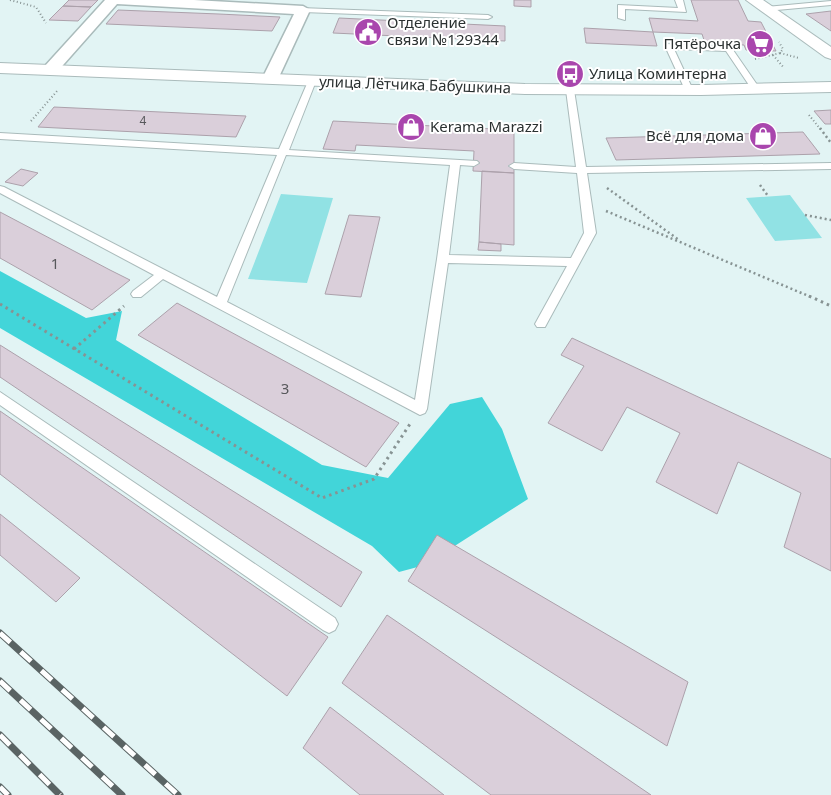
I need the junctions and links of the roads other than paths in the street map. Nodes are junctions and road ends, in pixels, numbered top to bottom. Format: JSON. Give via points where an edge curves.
{"nodes":[{"id":1,"x":113,"y":0,"type":"edge"},
{"id":2,"x":117,"y":0,"type":"edge"},
{"id":3,"x":679,"y":0,"type":"edge"},
{"id":4,"x":753,"y":0,"type":"edge"},
{"id":5,"x":831,"y":3,"type":"edge"},
{"id":6,"x":766,"y":9,"type":"junction"},
{"id":7,"x":304,"y":10,"type":"junction"},
{"id":8,"x":488,"y":16,"type":"dead end"},
{"id":9,"x":622,"y":18,"type":"dead end"},
{"id":10,"x":831,"y":54,"type":"edge"},
{"id":11,"x":0,"y":68,"type":"edge"},
{"id":12,"x":50,"y":70,"type":"junction"},
{"id":13,"x":270,"y":79,"type":"junction"},
{"id":14,"x":312,"y":81,"type":"junction"},
{"id":15,"x":831,"y":87,"type":"edge"},
{"id":16,"x":756,"y":89,"type":"junction"},
{"id":17,"x":570,"y":90,"type":"junction"},
{"id":18,"x":688,"y":90,"type":"junction"},
{"id":19,"x":0,"y":136,"type":"edge"},
{"id":20,"x":283,"y":152,"type":"junction"},
{"id":21,"x":455,"y":162,"type":"junction"},
{"id":22,"x":474,"y":163,"type":"dead end"},
{"id":23,"x":514,"y":166,"type":"dead end"},
{"id":24,"x":831,"y":166,"type":"edge"},
{"id":25,"x":583,"y":170,"type":"junction"},
{"id":26,"x":0,"y":189,"type":"edge"},
{"id":27,"x":443,"y":258,"type":"junction"},
{"id":28,"x":576,"y":262,"type":"junction"},
{"id":29,"x":162,"y":274,"type":"junction"},
{"id":30,"x":137,"y":294,"type":"road end"},
{"id":31,"x":220,"y":304,"type":"junction"},
{"id":32,"x":541,"y":324,"type":"dead end"},
{"id":33,"x":0,"y":398,"type":"edge"},
{"id":34,"x":329,"y":624,"type":"dead end"}],
"edges":[{"from":1,"to":12,"type":"street"},
{"from":2,"to":7,"type":"street"},
{"from":3,"to":9,"type":"lane","via":[[683,10],[621,7]]},
{"from":4,"to":6,"type":"main road"},
{"from":5,"to":6,"type":"lane"},
{"from":6,"to":10,"type":"main road"},
{"from":7,"to":8,"type":"lane"},
{"from":7,"to":13,"type":"street"},
{"from":11,"to":12,"type":"main road","name":"улица Лётчика Бабушкина"},
{"from":12,"to":13,"type":"main road","name":"улица Лётчика Бабушкина"},
{"from":13,"to":14,"type":"main road","name":"улица Лётчика Бабушкина"},
{"from":14,"to":17,"type":"main road","name":"улица Лётчика Бабушкина"},
{"from":14,"to":20,"type":"lane"},
{"from":15,"to":16,"type":"main road","name":"улица Лётчика Бабушкина"},
{"from":16,"to":18,"type":"main road","name":"улица Лётчика Бабушкина"},
{"from":16,"to":18,"type":"lane","via":[[728,49],[669,46]]},
{"from":17,"to":18,"type":"main road","name":"улица Лётчика Бабушкина"},
{"from":17,"to":25,"type":"lane"},
{"from":19,"to":20,"type":"lane"},
{"from":20,"to":21,"type":"lane"},
{"from":20,"to":31,"type":"lane"},
{"from":21,"to":22,"type":"lane"},
{"from":21,"to":27,"type":"lane"},
{"from":23,"to":25,"type":"lane"},
{"from":24,"to":25,"type":"lane"},
{"from":25,"to":28,"type":"lane","via":[[590,233]]},
{"from":26,"to":29,"type":"lane"},
{"from":27,"to":28,"type":"lane"},
{"from":27,"to":31,"type":"lane","via":[[420,409]]},
{"from":28,"to":32,"type":"lane"},
{"from":29,"to":30,"type":"lane"},
{"from":29,"to":31,"type":"lane"},
{"from":33,"to":34,"type":"lane"}]}
